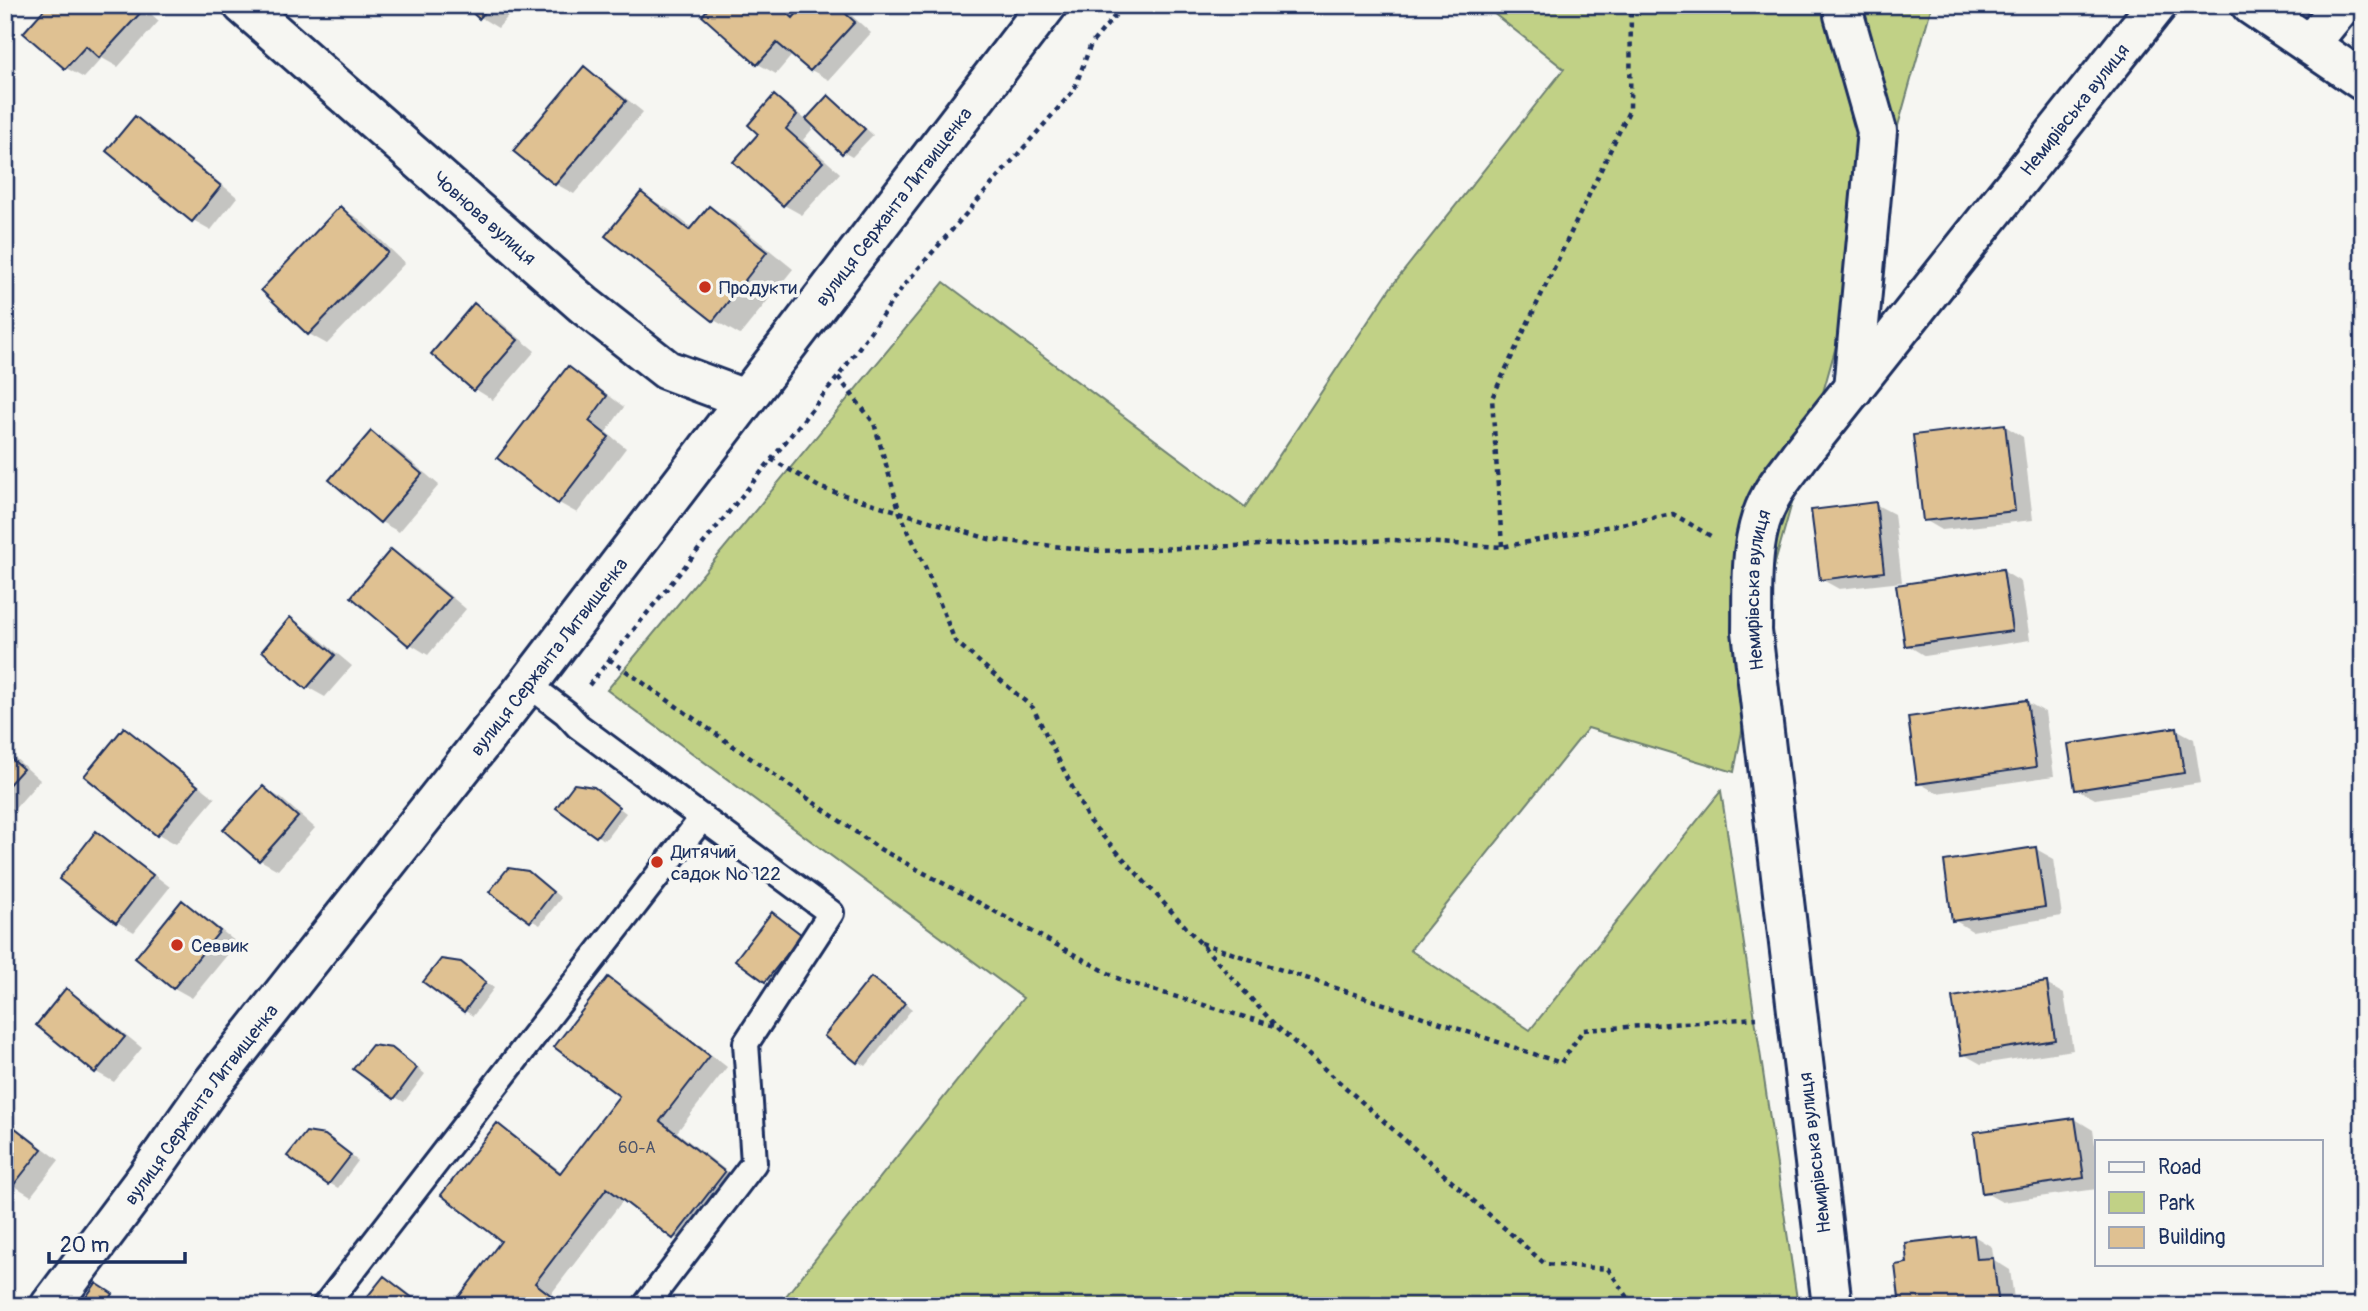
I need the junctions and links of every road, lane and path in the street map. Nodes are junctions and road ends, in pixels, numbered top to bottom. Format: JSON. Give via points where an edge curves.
{"nodes":[{"id":1,"x":243,"y":5,"type":"edge"},
{"id":2,"x":1047,"y":5,"type":"edge"},
{"id":3,"x":1124,"y":5,"type":"edge"},
{"id":4,"x":1631,"y":5,"type":"edge"},
{"id":5,"x":1844,"y":5,"type":"edge"},
{"id":6,"x":2157,"y":5,"type":"edge"},
{"id":7,"x":2251,"y":5,"type":"edge"},
{"id":8,"x":2342,"y":5,"type":"edge"},
{"id":9,"x":2310,"y":44,"type":"junction"},
{"id":10,"x":2363,"y":81,"type":"edge"},
{"id":11,"x":838,"y":377,"type":"junction"},
{"id":12,"x":1853,"y":388,"type":"junction"},
{"id":13,"x":745,"y":399,"type":"junction"},
{"id":14,"x":771,"y":459,"type":"junction"},
{"id":15,"x":900,"y":513,"type":"junction"},
{"id":16,"x":1502,"y":547,"type":"junction"},
{"id":17,"x":1753,"y":560,"type":"junction"},
{"id":18,"x":610,"y":659,"type":"junction"},
{"id":19,"x":528,"y":684,"type":"junction"},
{"id":20,"x":566,"y":713,"type":"junction"},
{"id":21,"x":703,"y":817,"type":"junction"},
{"id":22,"x":1200,"y":943,"type":"junction"},
{"id":23,"x":1797,"y":1015,"type":"junction"},
{"id":24,"x":1276,"y":1026,"type":"junction"},
{"id":25,"x":50,"y":1306,"type":"edge"},
{"id":26,"x":325,"y":1306,"type":"edge"},
{"id":27,"x":645,"y":1306,"type":"edge"},
{"id":28,"x":1634,"y":1306,"type":"edge"},
{"id":29,"x":1832,"y":1306,"type":"edge"}],
"edges":[{"from":1,"to":13,"type":"street","name":"Човнова вулиця","via":[[584,305],[667,370]]},
{"from":2,"to":13,"type":"street","name":"вулиця Сержанта Литвищенка"},
{"from":3,"to":11,"type":"path","via":[[1091,44],[1074,90],[904,285]]},
{"from":4,"to":16,"type":"path","via":[[1630,110],[1492,398]]},
{"from":5,"to":12,"type":"street","via":[[1877,131]]},
{"from":6,"to":12,"type":"street","name":"Немирівська вулиця"},
{"from":7,"to":9,"type":"street"},
{"from":8,"to":9,"type":"street"},
{"from":9,"to":10,"type":"street"},
{"from":11,"to":14,"type":"path"},
{"from":11,"to":15,"type":"path","via":[[874,423]]},
{"from":12,"to":17,"type":"street","name":"Немирівська вулиця","via":[[1771,496],[1758,528]]},
{"from":13,"to":19,"type":"street","name":"вулиця Сержанта Литвищенка"},
{"from":14,"to":15,"type":"path","via":[[821,488]]},
{"from":14,"to":18,"type":"path"},
{"from":15,"to":16,"type":"path","via":[[989,539],[1100,551],[1392,540]]},
{"from":15,"to":22,"type":"path","via":[[955,641],[1033,708],[1089,821]]},
{"from":16,"to":17,"type":"path","via":[[1673,514]]},
{"from":17,"to":23,"type":"street","name":"Немирівська вулиця","via":[[1752,631]]},
{"from":18,"to":20,"type":"path"},
{"from":18,"to":24,"type":"path","via":[[880,849],[1123,981]]},
{"from":19,"to":20,"type":"lane"},
{"from":19,"to":25,"type":"street","name":"вулиця Сержанта Литвищенка","via":[[212,1084]]},
{"from":20,"to":21,"type":"lane"},
{"from":21,"to":26,"type":"lane"},
{"from":21,"to":27,"type":"lane","via":[[831,913],[746,1043],[754,1163]]},
{"from":22,"to":23,"type":"path","via":[[1561,1063],[1583,1030]]},
{"from":22,"to":24,"type":"path"},
{"from":23,"to":29,"type":"street","name":"Немирівська вулиця"},
{"from":24,"to":28,"type":"path","via":[[1545,1264],[1608,1269]]}]}
